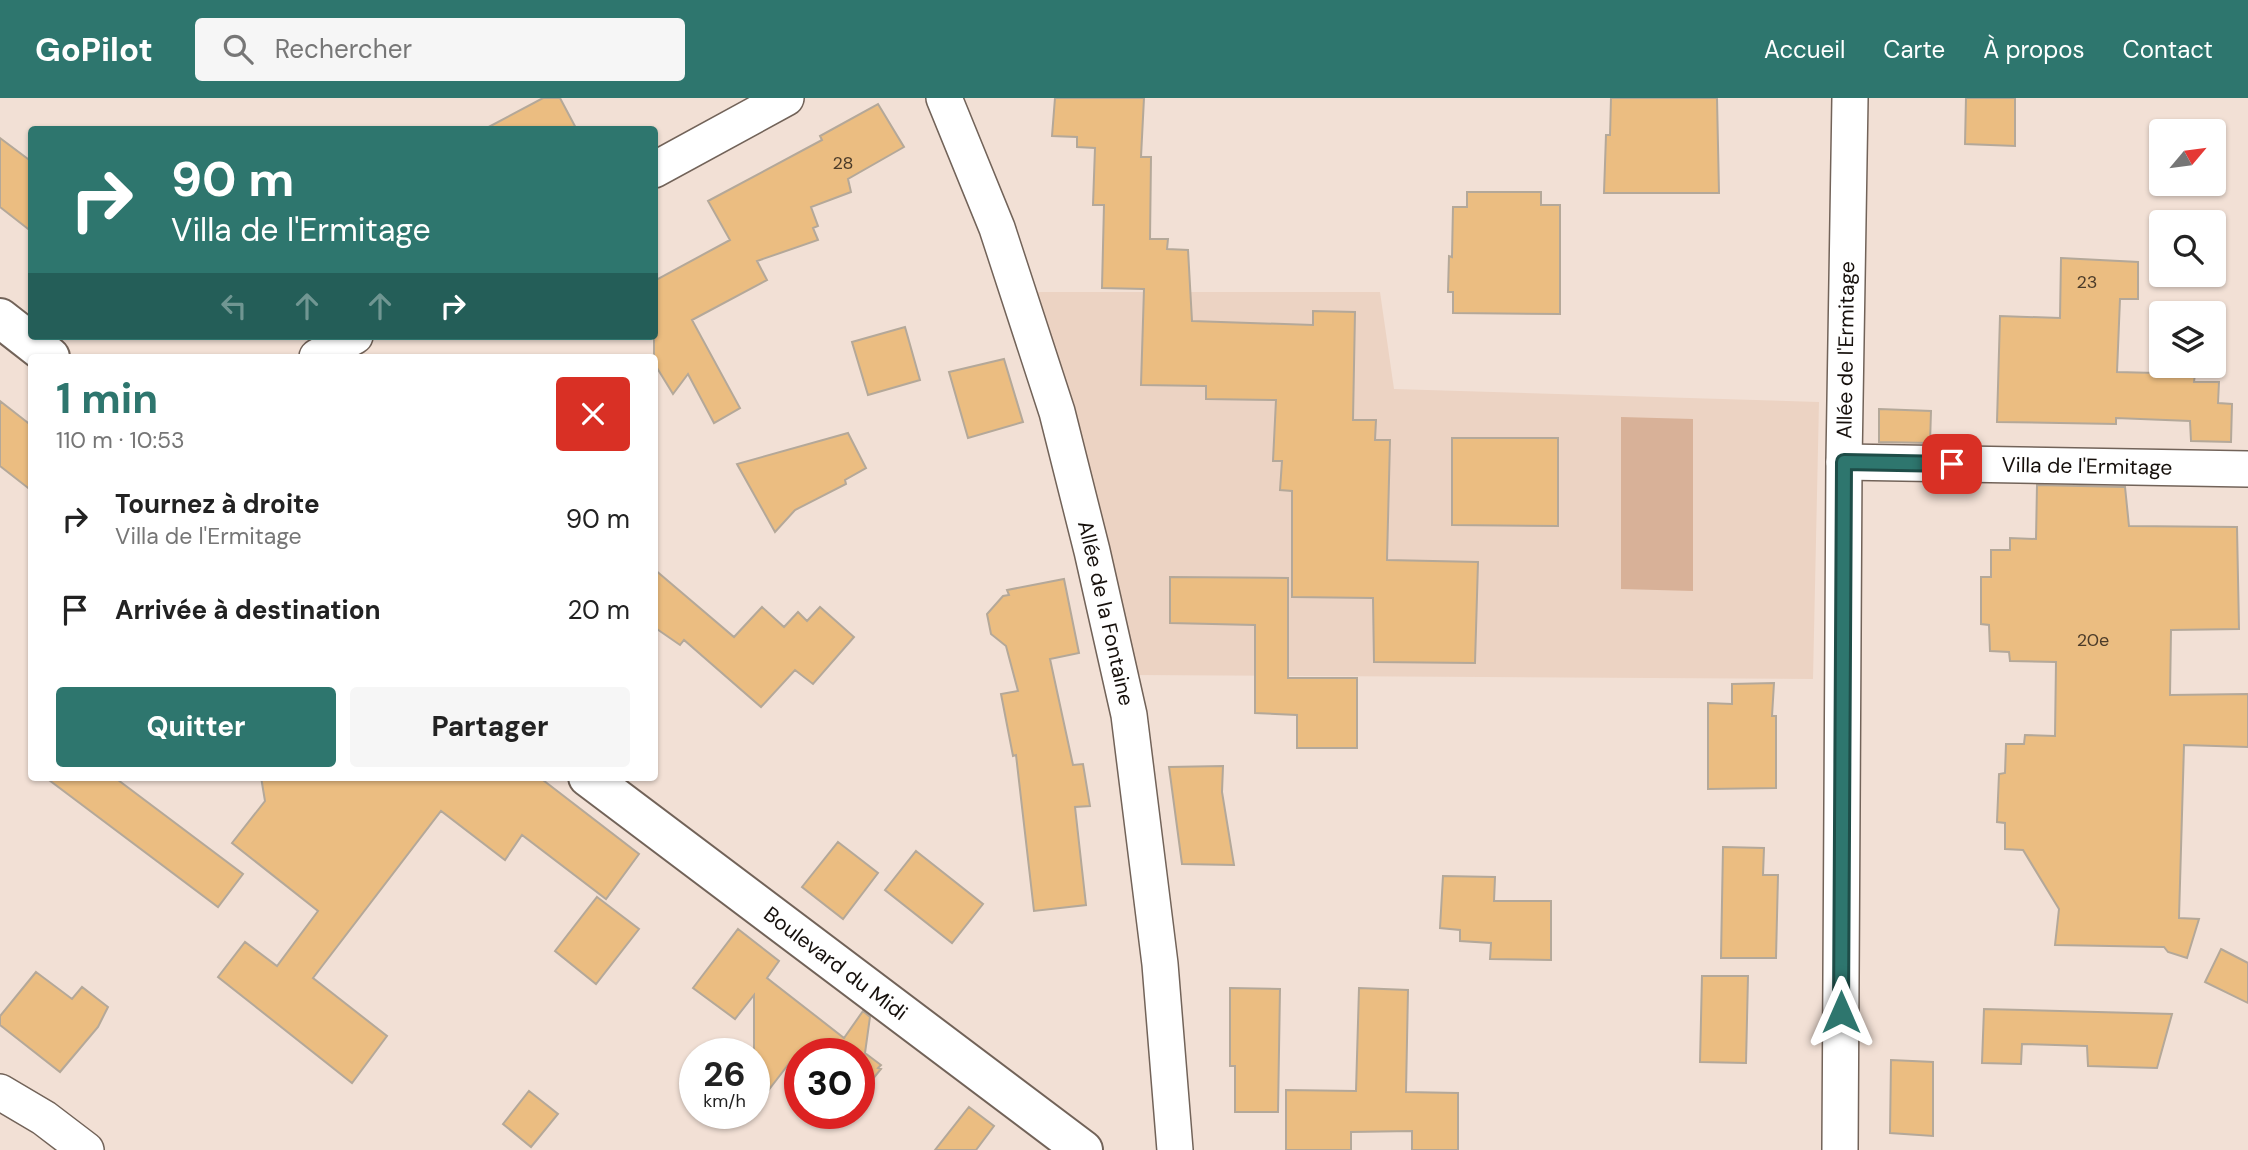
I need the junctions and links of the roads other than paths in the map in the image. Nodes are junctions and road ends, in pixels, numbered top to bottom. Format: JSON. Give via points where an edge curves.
{"nodes":[{"id":1,"x":786,"y":98,"type":"edge"},
{"id":2,"x":944,"y":98,"type":"edge"},
{"id":3,"x":1850,"y":98,"type":"edge"},
{"id":4,"x":658,"y":168,"type":"edge"},
{"id":5,"x":0,"y":318,"type":"edge"},
{"id":6,"x":28,"y":340,"type":"edge"},
{"id":7,"x":28,"y":340,"type":"edge"},
{"id":8,"x":348,"y":340,"type":"edge"},
{"id":9,"x":46,"y":354,"type":"edge"},
{"id":10,"x":322,"y":354,"type":"edge"},
{"id":11,"x":1844,"y":462,"type":"junction"},
{"id":12,"x":2248,"y":469,"type":"edge"},
{"id":13,"x":593,"y":781,"type":"edge"},
{"id":14,"x":0,"y":1092,"type":"edge"},
{"id":15,"x":43,"y":1134,"type":"edge"},
{"id":16,"x":86,"y":1150,"type":"edge"},
{"id":17,"x":1083,"y":1150,"type":"edge"},
{"id":18,"x":1175,"y":1150,"type":"edge"},
{"id":19,"x":1840,"y":1150,"type":"edge"}],
"edges":[{"from":1,"to":4,"type":"street"},
{"from":2,"to":18,"type":"street","name":"Allée de la Fontaine","via":[[997,228],[1057,412],[1129,715],[1160,964]]},
{"from":3,"to":11,"type":"street","name":"Allée de l'Ermitage"},
{"from":5,"to":6,"type":"street"},
{"from":7,"to":9,"type":"street"},
{"from":8,"to":10,"type":"street"},
{"from":11,"to":12,"type":"street","name":"Villa de l'Ermitage"},
{"from":11,"to":19,"type":"street","name":"Allée de l'Ermitage"},
{"from":13,"to":17,"type":"street","name":"Boulevard du Midi"},
{"from":14,"to":15,"type":"street"},
{"from":15,"to":16,"type":"street"}]}
